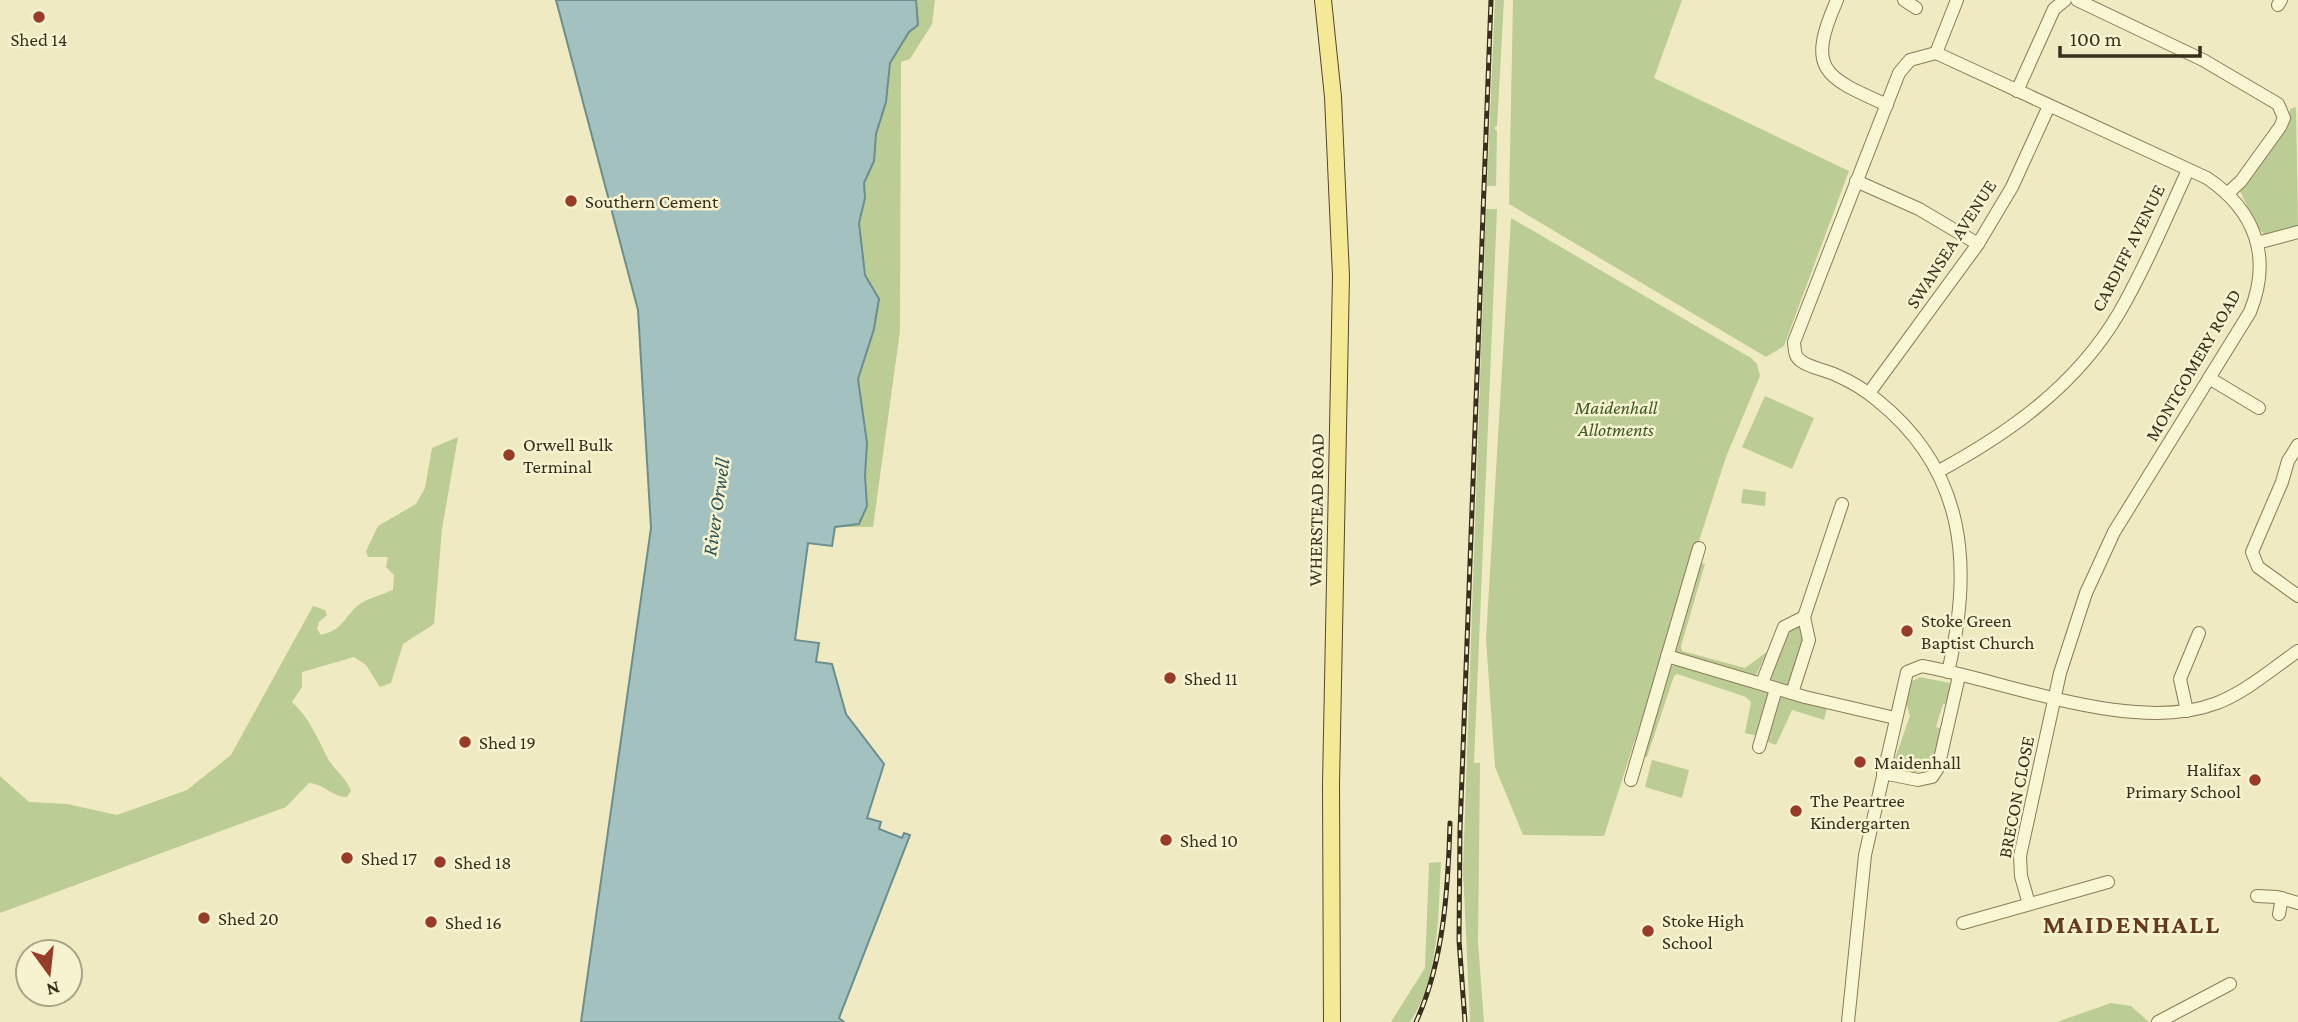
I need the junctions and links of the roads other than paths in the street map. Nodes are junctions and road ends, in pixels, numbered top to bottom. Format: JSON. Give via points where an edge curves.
{"nodes":[{"id":1,"x":1323,"y":0,"type":"edge"},
{"id":2,"x":1837,"y":0,"type":"edge"},
{"id":3,"x":1904,"y":0,"type":"edge"},
{"id":4,"x":1957,"y":0,"type":"edge"},
{"id":5,"x":2065,"y":0,"type":"edge"},
{"id":6,"x":2077,"y":0,"type":"edge"},
{"id":7,"x":1916,"y":8,"type":"dead end"},
{"id":8,"x":1936,"y":52,"type":"junction"},
{"id":9,"x":2017,"y":91,"type":"junction"},
{"id":10,"x":1887,"y":105,"type":"junction"},
{"id":11,"x":2049,"y":106,"type":"junction"},
{"id":12,"x":2188,"y":170,"type":"junction"},
{"id":13,"x":1856,"y":181,"type":"junction"},
{"id":14,"x":2228,"y":193,"type":"junction"},
{"id":15,"x":2298,"y":232,"type":"edge"},
{"id":16,"x":2257,"y":243,"type":"junction"},
{"id":17,"x":1978,"y":244,"type":"junction"},
{"id":18,"x":2209,"y":378,"type":"junction"},
{"id":19,"x":1869,"y":393,"type":"junction"},
{"id":20,"x":2259,"y":408,"type":"dead end"},
{"id":21,"x":2298,"y":444,"type":"edge"},
{"id":22,"x":2288,"y":461,"type":"junction"},
{"id":23,"x":1937,"y":472,"type":"junction"},
{"id":24,"x":2298,"y":474,"type":"edge"},
{"id":25,"x":1842,"y":504,"type":"dead end"},
{"id":26,"x":1699,"y":548,"type":"dead end"},
{"id":27,"x":2298,"y":596,"type":"edge"},
{"id":28,"x":1804,"y":617,"type":"junction"},
{"id":29,"x":2199,"y":634,"type":"dead end"},
{"id":30,"x":2298,"y":651,"type":"edge"},
{"id":31,"x":1667,"y":656,"type":"junction"},
{"id":32,"x":1954,"y":674,"type":"junction"},
{"id":33,"x":1762,"y":683,"type":"junction"},
{"id":34,"x":1776,"y":689,"type":"junction"},
{"id":35,"x":1792,"y":693,"type":"junction"},
{"id":36,"x":2056,"y":698,"type":"junction"},
{"id":37,"x":2187,"y":711,"type":"junction"},
{"id":38,"x":1895,"y":718,"type":"junction"},
{"id":39,"x":1759,"y":747,"type":"dead end"},
{"id":40,"x":1883,"y":773,"type":"junction"},
{"id":41,"x":1631,"y":780,"type":"dead end"},
{"id":42,"x":2108,"y":882,"type":"dead end"},
{"id":43,"x":2258,"y":896,"type":"dead end"},
{"id":44,"x":2283,"y":898,"type":"junction"},
{"id":45,"x":2298,"y":903,"type":"edge"},
{"id":46,"x":2029,"y":904,"type":"junction"},
{"id":47,"x":2280,"y":914,"type":"dead end"},
{"id":48,"x":1963,"y":923,"type":"dead end"},
{"id":49,"x":2230,"y":984,"type":"dead end"},
{"id":50,"x":1332,"y":1022,"type":"edge"},
{"id":51,"x":1848,"y":1022,"type":"edge"},
{"id":52,"x":2158,"y":1022,"type":"edge"}],
"edges":[{"from":1,"to":50,"type":"main road","name":"WHERSTEAD ROAD","via":[[1333,97],[1341,276],[1331,784]]},
{"from":2,"to":10,"type":"street","via":[[1822,35],[1821,54],[1829,73],[1840,84]]},
{"from":3,"to":7,"type":"street"},
{"from":4,"to":8,"type":"street"},
{"from":5,"to":9,"type":"street","via":[[2054,9]]},
{"from":6,"to":14,"type":"street","via":[[2203,60],[2278,104],[2284,118],[2280,127]]},
{"from":8,"to":9,"type":"street","name":"MONTGOMERY ROAD"},
{"from":8,"to":10,"type":"street","via":[[1910,60],[1899,73]]},
{"from":9,"to":11,"type":"street","name":"MONTGOMERY ROAD"},
{"from":10,"to":13,"type":"street"},
{"from":11,"to":12,"type":"street","name":"MONTGOMERY ROAD"},
{"from":11,"to":17,"type":"street","name":"SWANSEA AVENUE","via":[[2012,187]]},
{"from":12,"to":14,"type":"street","name":"MONTGOMERY ROAD"},
{"from":12,"to":23,"type":"street","name":"CARDIFF AVENUE","via":[[2128,297],[2100,342],[2013,427]]},
{"from":13,"to":17,"type":"street","via":[[1919,209]]},
{"from":13,"to":19,"type":"street","via":[[1800,324],[1795,354],[1801,362],[1838,375]]},
{"from":14,"to":16,"type":"street","name":"MONTGOMERY ROAD","via":[[2243,211]]},
{"from":15,"to":16,"type":"street"},
{"from":16,"to":18,"type":"street","name":"MONTGOMERY ROAD","via":[[2262,260],[2257,296]]},
{"from":17,"to":19,"type":"street","name":"SWANSEA AVENUE"},
{"from":18,"to":20,"type":"street"},
{"from":18,"to":36,"type":"street","name":"MONTGOMERY ROAD","via":[[2114,532],[2085,593]]},
{"from":19,"to":23,"type":"street","via":[[1904,425]]},
{"from":21,"to":22,"type":"street"},
{"from":22,"to":24,"type":"street"},
{"from":22,"to":27,"type":"street","via":[[2252,552],[2258,567]]},
{"from":23,"to":32,"type":"street","via":[[1956,523],[1963,571]]},
{"from":25,"to":28,"type":"street"},
{"from":26,"to":31,"type":"street"},
{"from":28,"to":33,"type":"street","via":[[1784,627]]},
{"from":28,"to":35,"type":"street","via":[[1809,640]]},
{"from":29,"to":37,"type":"street","via":[[2180,679]]},
{"from":30,"to":37,"type":"street","via":[[2218,703]]},
{"from":31,"to":33,"type":"street"},
{"from":31,"to":41,"type":"street"},
{"from":32,"to":36,"type":"street"},
{"from":32,"to":38,"type":"street","via":[[1922,666],[1907,672]]},
{"from":32,"to":40,"type":"street","via":[[1938,768],[1932,777],[1918,780]]},
{"from":33,"to":34,"type":"street"},
{"from":34,"to":35,"type":"street"},
{"from":34,"to":39,"type":"street"},
{"from":35,"to":38,"type":"street"},
{"from":36,"to":37,"type":"street","via":[[2139,713]]},
{"from":36,"to":46,"type":"street","name":"BRECON CLOSE","via":[[2020,856]]},
{"from":38,"to":40,"type":"street"},
{"from":40,"to":51,"type":"street","via":[[1865,855]]},
{"from":42,"to":46,"type":"street"},
{"from":43,"to":44,"type":"street"},
{"from":44,"to":45,"type":"street"},
{"from":44,"to":47,"type":"street"},
{"from":46,"to":48,"type":"street"},
{"from":49,"to":52,"type":"street"}]}
